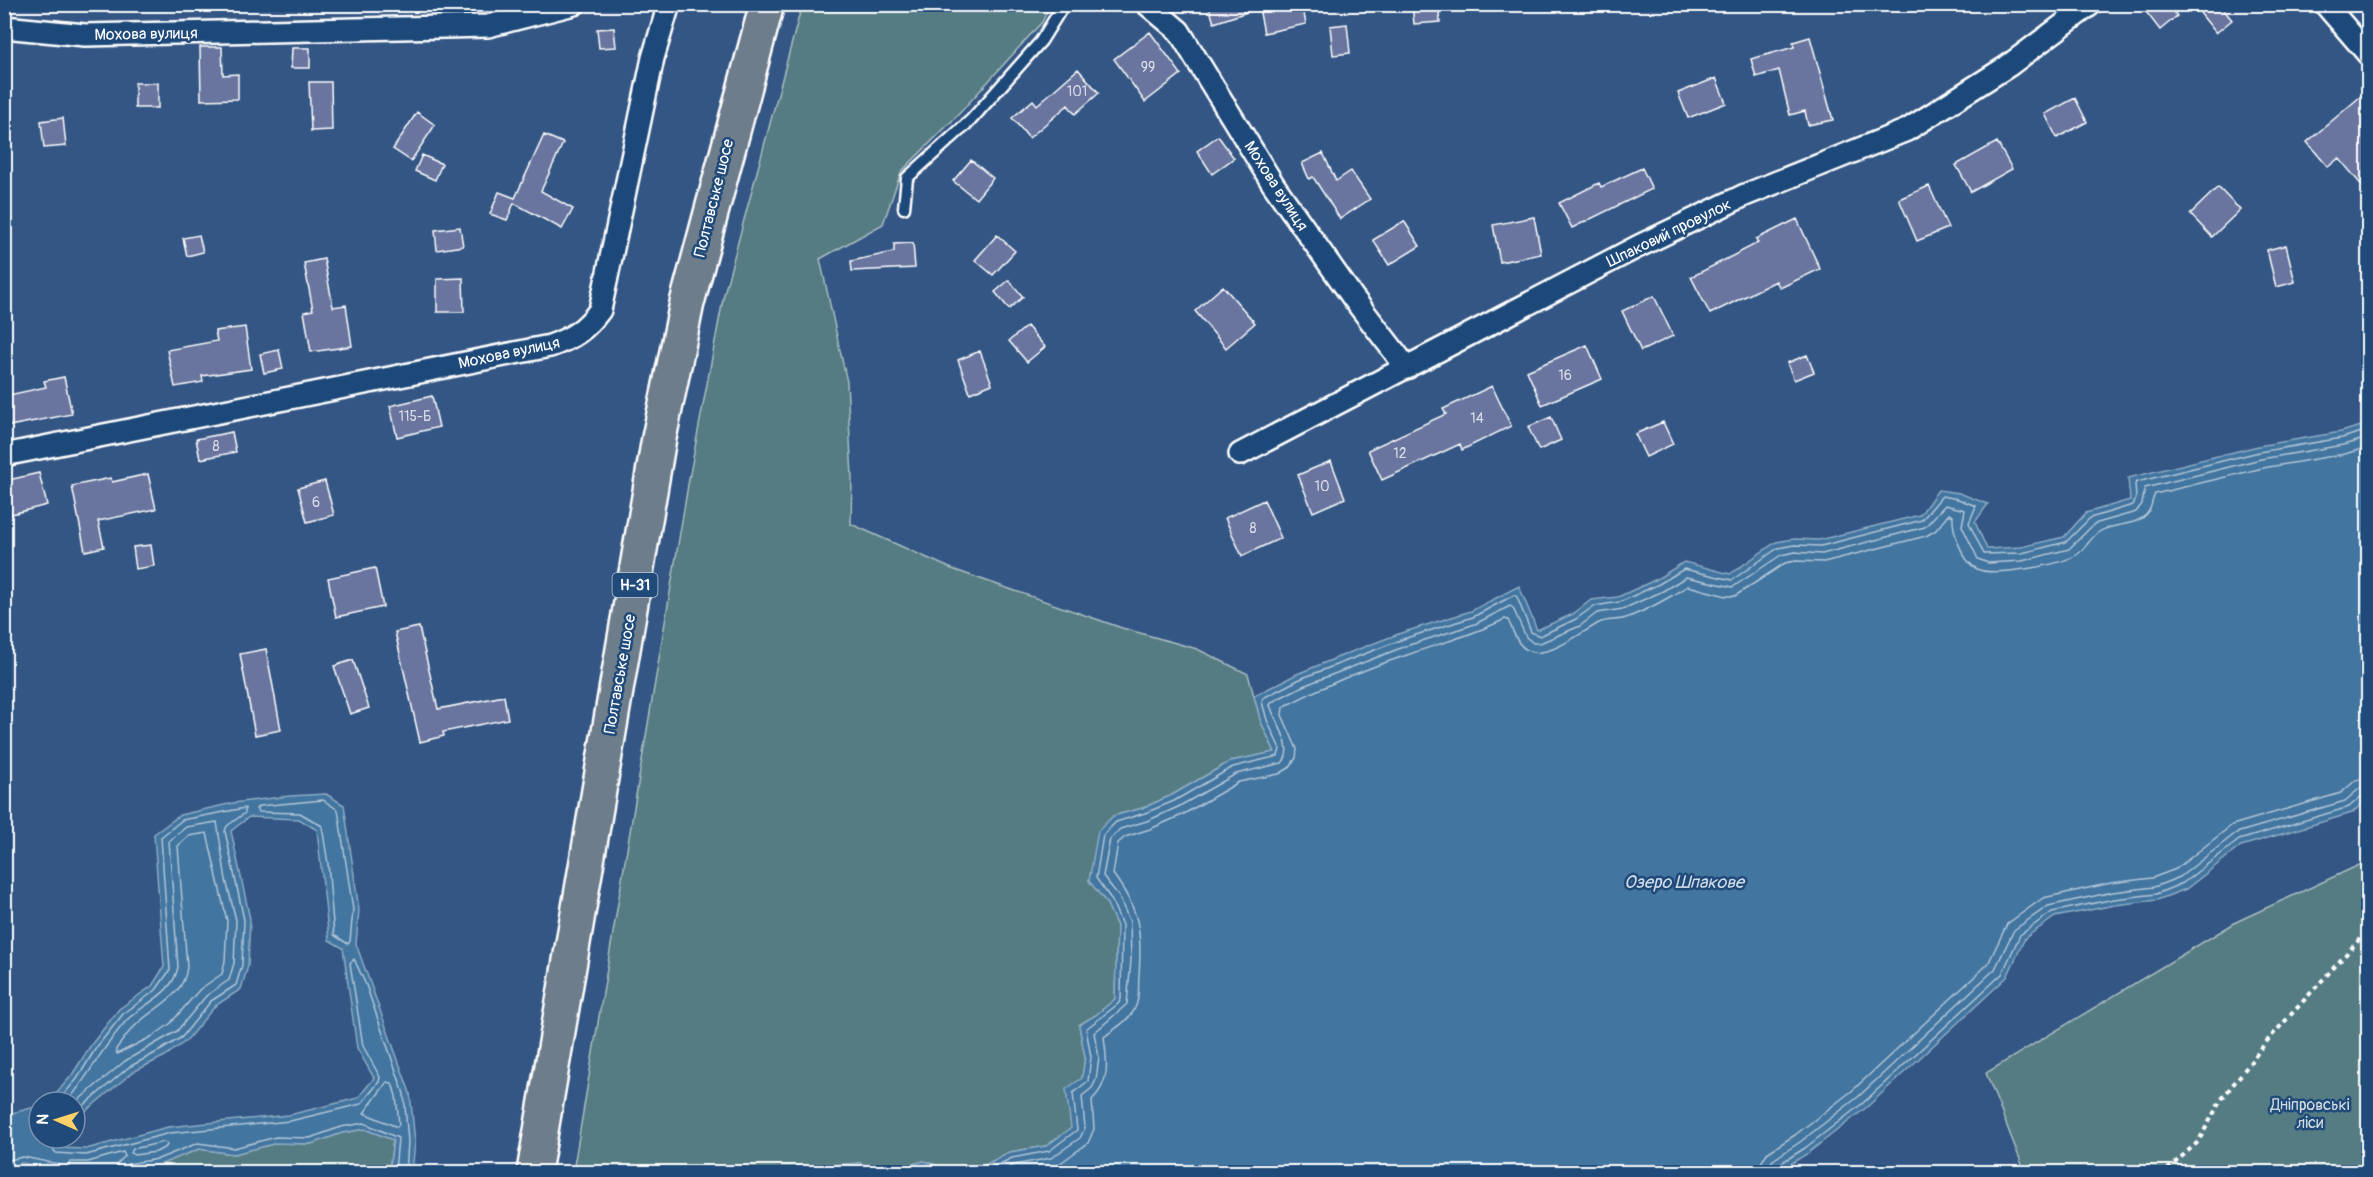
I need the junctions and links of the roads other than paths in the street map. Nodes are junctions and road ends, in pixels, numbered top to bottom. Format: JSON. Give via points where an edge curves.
{"nodes":[{"id":1,"x":574,"y":4,"type":"edge"},
{"id":2,"x":669,"y":4,"type":"edge"},
{"id":3,"x":766,"y":4,"type":"edge"},
{"id":4,"x":1064,"y":4,"type":"edge"},
{"id":5,"x":1147,"y":4,"type":"edge"},
{"id":6,"x":2091,"y":4,"type":"edge"},
{"id":7,"x":2325,"y":4,"type":"edge"},
{"id":8,"x":4,"y":27,"type":"edge"},
{"id":9,"x":2368,"y":54,"type":"edge"},
{"id":10,"x":904,"y":208,"type":"dead end"},
{"id":11,"x":1407,"y":368,"type":"junction"},
{"id":12,"x":4,"y":454,"type":"edge"},
{"id":13,"x":1240,"y":454,"type":"dead end"},
{"id":14,"x":534,"y":1173,"type":"edge"}],
"edges":[{"from":1,"to":8,"type":"street","name":"Мохова вулиця","via":[[488,26],[85,35]]},
{"from":2,"to":12,"type":"street","name":"Мохова вулиця","via":[[653,58],[600,310],[587,327],[570,339]]},
{"from":3,"to":14,"type":"main road","name":"Полтавське шосе","number":"Н-31","via":[[687,303],[659,438]]},
{"from":4,"to":10,"type":"lane","via":[[1041,41],[971,120],[907,178]]},
{"from":5,"to":11,"type":"street","name":"Мохова вулиця","via":[[1179,31],[1273,184]]},
{"from":6,"to":11,"type":"street","name":"Шпаковий провулок","via":[[2008,66],[1907,130],[1736,200],[1636,247]]},
{"from":7,"to":9,"type":"street"},
{"from":11,"to":13,"type":"street","name":"Шпаковий провулок"}]}
